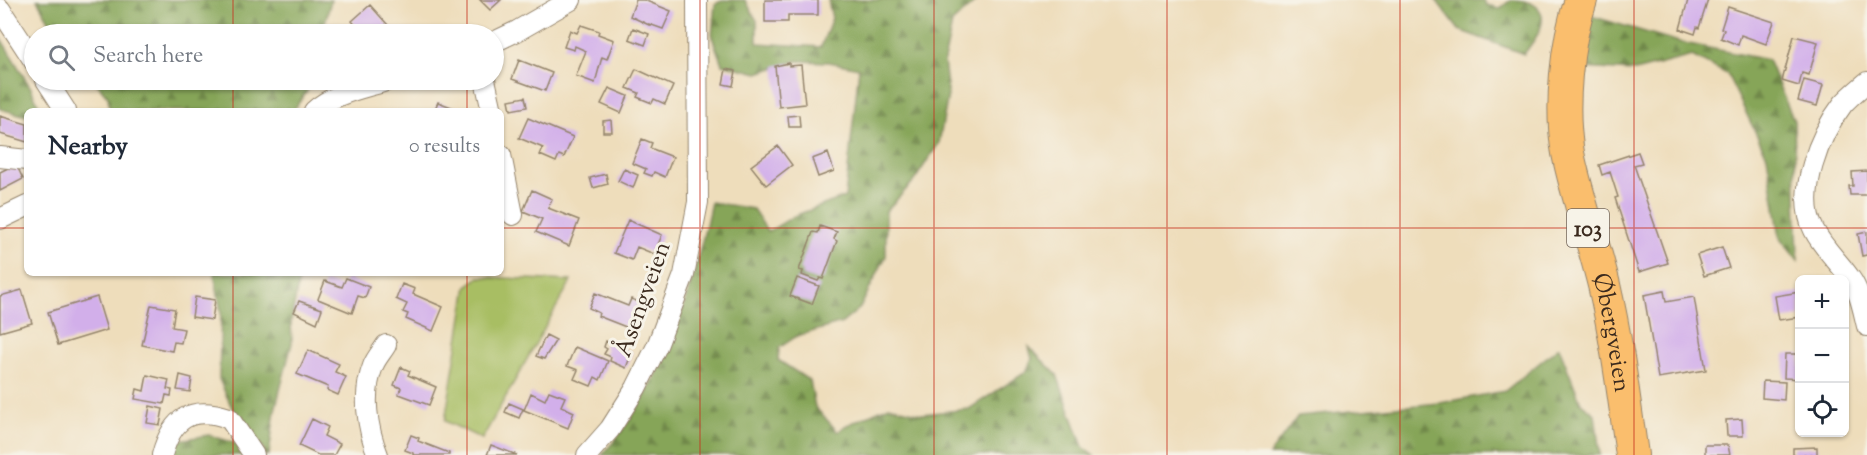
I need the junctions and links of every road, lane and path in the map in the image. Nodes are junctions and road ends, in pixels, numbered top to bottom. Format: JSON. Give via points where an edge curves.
{"nodes":[{"id":1,"x":697,"y":0,"type":"edge"},
{"id":2,"x":564,"y":2,"type":"edge"},
{"id":3,"x":1577,"y":2,"type":"edge"},
{"id":4,"x":0,"y":9,"type":"edge"},
{"id":5,"x":504,"y":36,"type":"edge"},
{"id":6,"x":24,"y":46,"type":"edge"},
{"id":7,"x":1867,"y":82,"type":"edge"},
{"id":8,"x":52,"y":90,"type":"edge"},
{"id":9,"x":358,"y":90,"type":"edge"},
{"id":10,"x":487,"y":90,"type":"edge"},
{"id":11,"x":64,"y":108,"type":"edge"},
{"id":12,"x":318,"y":108,"type":"edge"},
{"id":13,"x":491,"y":108,"type":"edge"},
{"id":14,"x":0,"y":157,"type":"edge"},
{"id":15,"x":24,"y":160,"type":"edge"},
{"id":16,"x":504,"y":171,"type":"edge"},
{"id":17,"x":24,"y":207,"type":"edge"},
{"id":18,"x":513,"y":215,"type":"dead end"},
{"id":19,"x":0,"y":219,"type":"edge"},
{"id":20,"x":1867,"y":326,"type":"edge"},
{"id":21,"x":386,"y":345,"type":"dead end"},
{"id":22,"x":162,"y":455,"type":"edge"},
{"id":23,"x":254,"y":455,"type":"edge"},
{"id":24,"x":378,"y":455,"type":"edge"},
{"id":25,"x":587,"y":455,"type":"edge"},
{"id":26,"x":1632,"y":455,"type":"edge"}],
"edges":[{"from":1,"to":25,"type":"street","name":"Åsengveien","via":[[698,202],[684,275],[636,388],[610,429]]},
{"from":2,"to":5,"type":"street"},
{"from":3,"to":26,"type":"main road","name":"Øbergveien","number":"103","via":[[1567,78],[1568,152],[1614,328]]},
{"from":4,"to":6,"type":"street"},
{"from":7,"to":20,"type":"street","via":[[1844,103],[1819,145],[1808,185],[1808,203],[1814,231],[1852,280]]},
{"from":8,"to":11,"type":"street"},
{"from":9,"to":12,"type":"street"},
{"from":10,"to":13,"type":"street"},
{"from":14,"to":15,"type":"street"},
{"from":16,"to":18,"type":"street"},
{"from":17,"to":19,"type":"street"},
{"from":21,"to":24,"type":"street","via":[[373,365],[367,391],[372,441]]},
{"from":22,"to":23,"type":"street","via":[[175,424],[202,412],[229,418]]}]}
